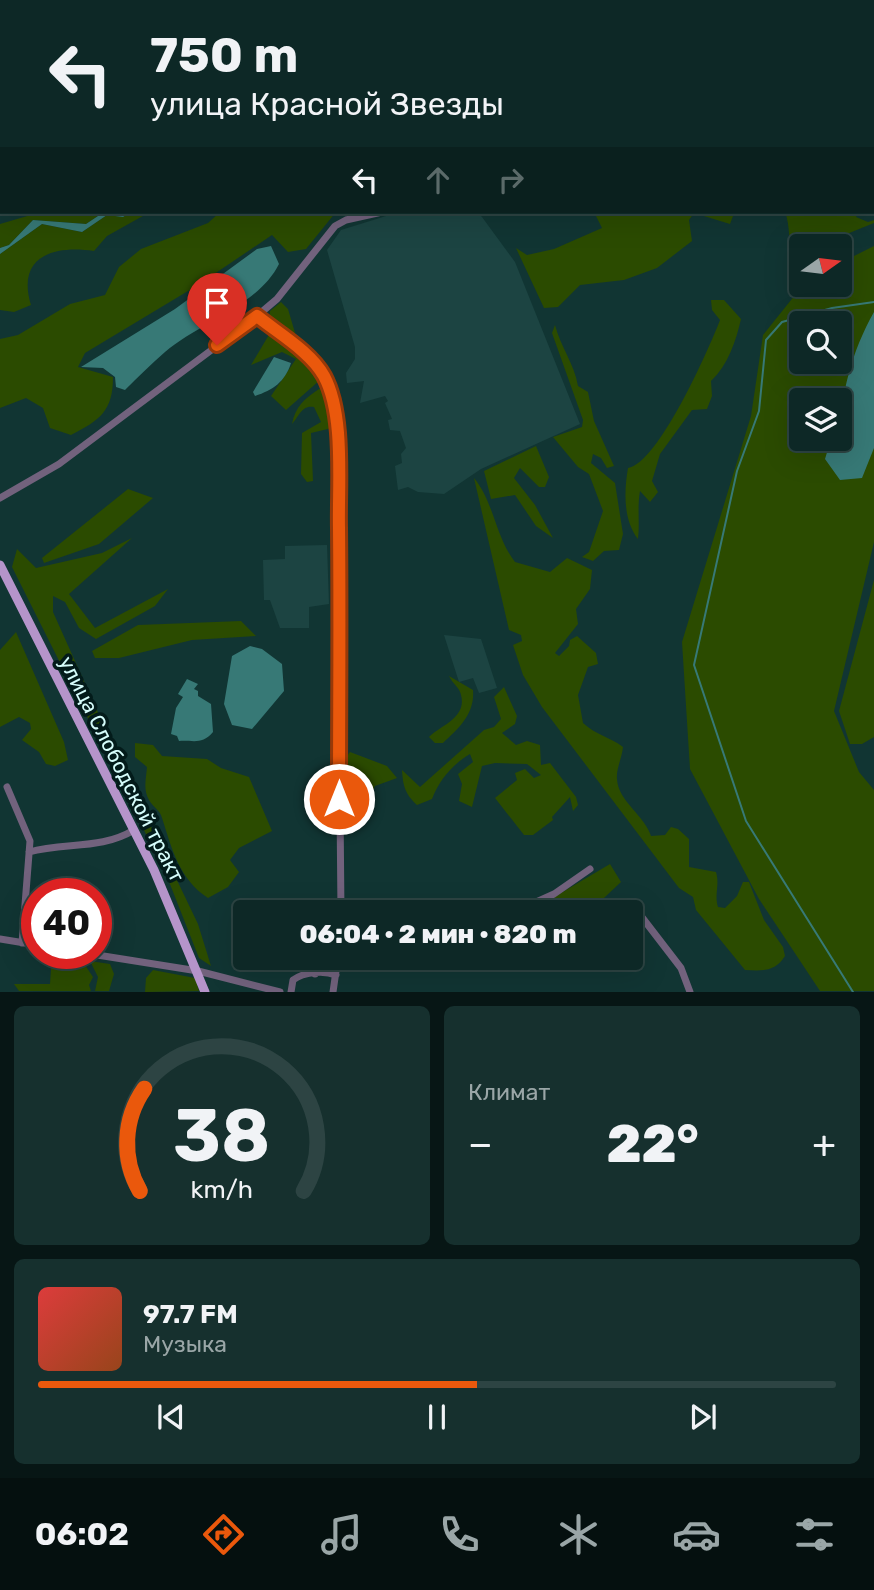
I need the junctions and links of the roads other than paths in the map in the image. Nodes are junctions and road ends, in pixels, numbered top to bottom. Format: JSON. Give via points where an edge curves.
{"nodes":[{"id":1,"x":373,"y":214,"type":"edge"},
{"id":2,"x":257,"y":316,"type":"junction"},
{"id":3,"x":0,"y":498,"type":"edge"},
{"id":4,"x":0,"y":565,"type":"edge"},
{"id":5,"x":7,"y":787,"type":"dead end"},
{"id":6,"x":134,"y":830,"type":"junction"},
{"id":7,"x":29,"y":852,"type":"junction"},
{"id":8,"x":590,"y":869,"type":"dead end"},
{"id":9,"x":27,"y":878,"type":"edge"},
{"id":10,"x":341,"y":900,"type":"edge"},
{"id":11,"x":541,"y":900,"type":"edge"},
{"id":12,"x":643,"y":919,"type":"edge"},
{"id":13,"x":0,"y":939,"type":"edge"},
{"id":14,"x":21,"y":943,"type":"edge"},
{"id":15,"x":112,"y":957,"type":"edge"},
{"id":16,"x":315,"y":970,"type":"edge"},
{"id":17,"x":337,"y":970,"type":"edge"},
{"id":18,"x":198,"y":971,"type":"junction"},
{"id":19,"x":315,"y":974,"type":"junction"},
{"id":20,"x":336,"y":975,"type":"junction"},
{"id":21,"x":205,"y":992,"type":"edge"},
{"id":22,"x":280,"y":992,"type":"edge"},
{"id":23,"x":291,"y":992,"type":"edge"},
{"id":24,"x":333,"y":992,"type":"edge"},
{"id":25,"x":691,"y":992,"type":"edge"}],
"edges":[{"from":1,"to":2,"type":"street","via":[[335,226],[277,299]]},
{"from":2,"to":3,"type":"street","via":[[58,464]]},
{"from":2,"to":10,"type":"street","via":[[321,370],[335,420],[342,617]]},
{"from":4,"to":6,"type":"main road","name":"улица Слободской тракт"},
{"from":5,"to":7,"type":"street","via":[[29,838]]},
{"from":6,"to":7,"type":"street","via":[[82,847]]},
{"from":6,"to":18,"type":"main road","name":"улица Слободской тракт"},
{"from":7,"to":9,"type":"street"},
{"from":8,"to":11,"type":"street"},
{"from":12,"to":25,"type":"street","via":[[681,968]]},
{"from":13,"to":14,"type":"street"},
{"from":15,"to":18,"type":"street"},
{"from":16,"to":19,"type":"street"},
{"from":17,"to":20,"type":"street"},
{"from":18,"to":21,"type":"main road","name":"улица Слободской тракт"},
{"from":18,"to":22,"type":"street"},
{"from":19,"to":20,"type":"street"},
{"from":19,"to":23,"type":"street","via":[[295,978]]},
{"from":20,"to":24,"type":"street"}]}
